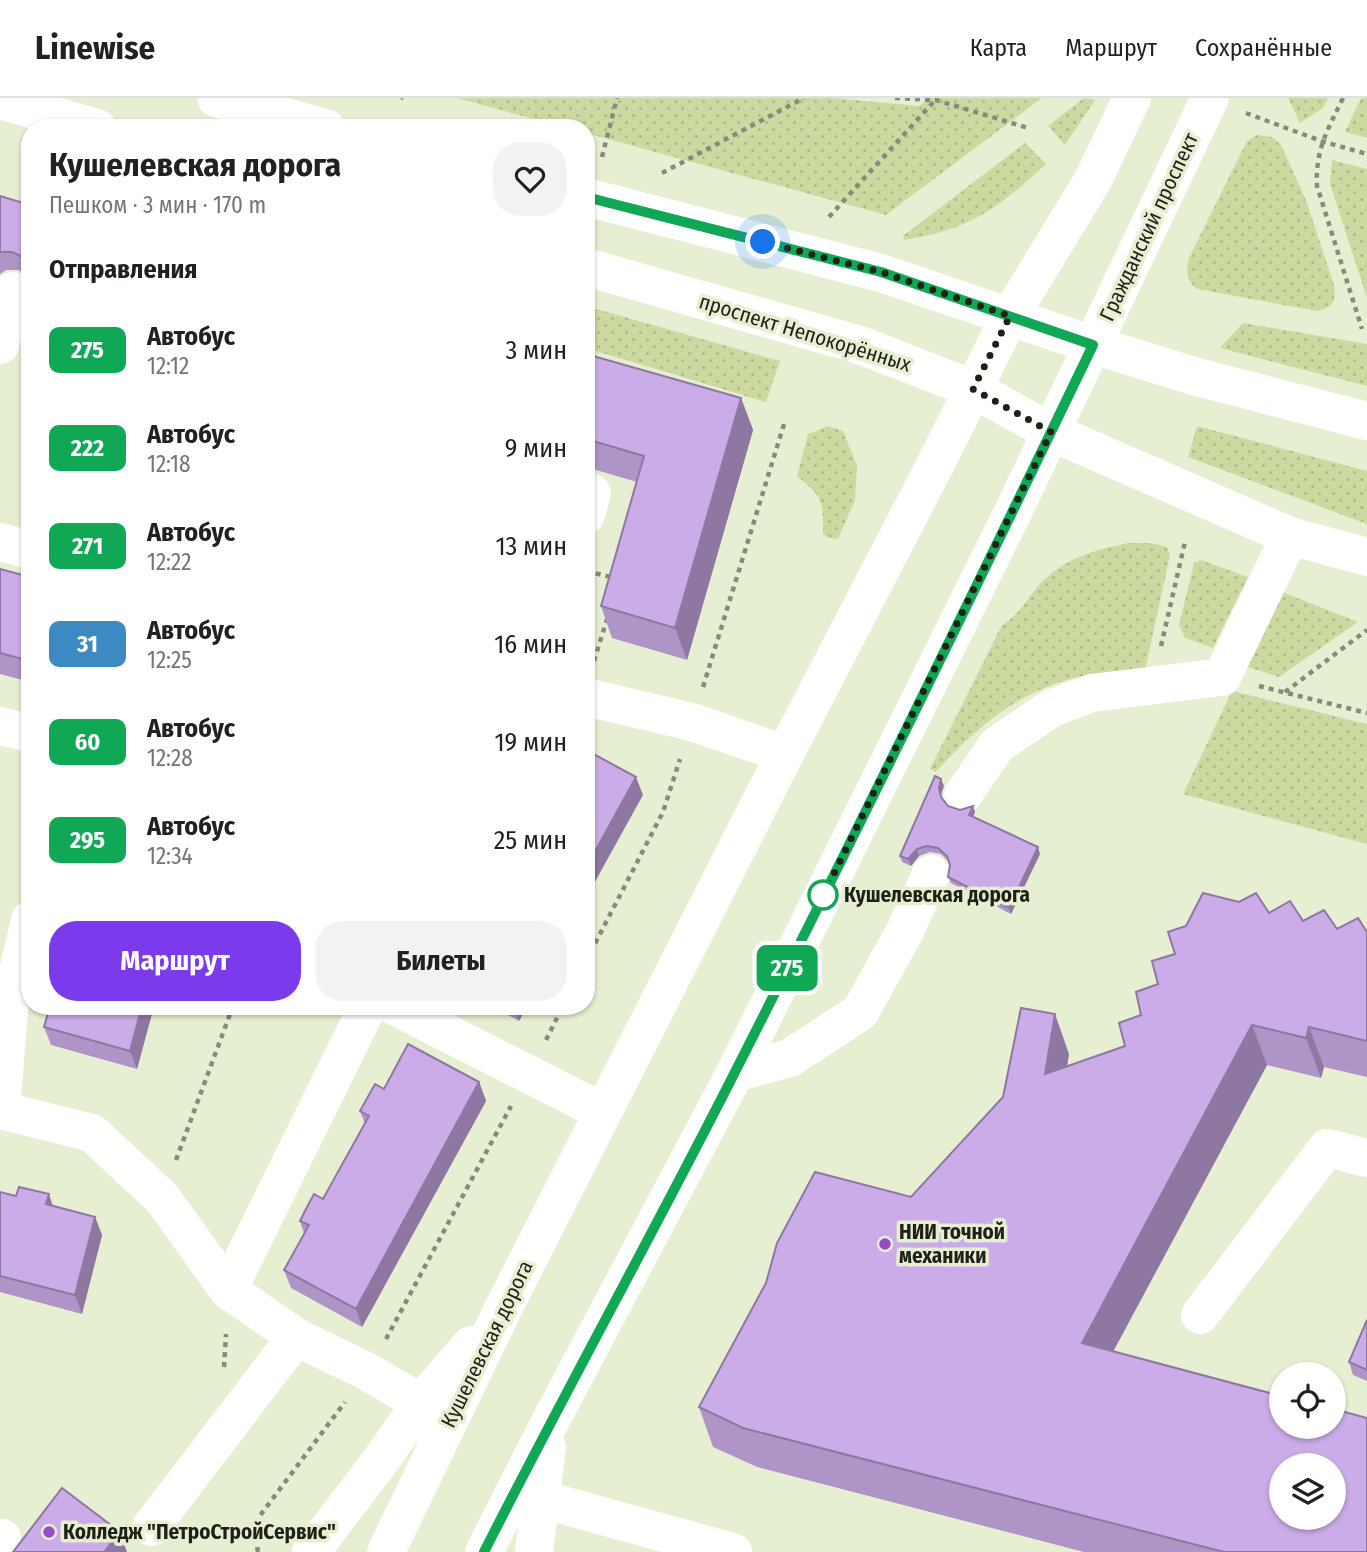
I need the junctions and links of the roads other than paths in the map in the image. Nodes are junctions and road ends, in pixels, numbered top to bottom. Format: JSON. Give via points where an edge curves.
{"nodes":[{"id":1,"x":216,"y":98,"type":"edge"},
{"id":2,"x":1132,"y":98,"type":"edge"},
{"id":3,"x":1210,"y":98,"type":"edge"},
{"id":4,"x":0,"y":100,"type":"edge"},
{"id":5,"x":66,"y":119,"type":"edge"},
{"id":6,"x":293,"y":119,"type":"edge"},
{"id":7,"x":595,"y":199,"type":"edge"},
{"id":8,"x":595,"y":270,"type":"edge"},
{"id":9,"x":1010,"y":316,"type":"junction"},
{"id":10,"x":1093,"y":345,"type":"junction"},
{"id":11,"x":973,"y":389,"type":"junction"},
{"id":12,"x":1367,"y":421,"type":"edge"},
{"id":13,"x":1051,"y":432,"type":"junction"},
{"id":14,"x":1290,"y":536,"type":"junction"},
{"id":15,"x":0,"y":542,"type":"edge"},
{"id":16,"x":21,"y":548,"type":"edge"},
{"id":17,"x":1367,"y":557,"type":"edge"},
{"id":18,"x":595,"y":682,"type":"edge"},
{"id":19,"x":0,"y":726,"type":"edge"},
{"id":20,"x":21,"y":731,"type":"edge"},
{"id":21,"x":785,"y":754,"type":"junction"},
{"id":22,"x":963,"y":795,"type":"dead end"},
{"id":23,"x":930,"y":874,"type":"dead end"},
{"id":24,"x":21,"y":959,"type":"edge"},
{"id":25,"x":364,"y":1015,"type":"edge"},
{"id":26,"x":412,"y":1015,"type":"edge"},
{"id":27,"x":735,"y":1073,"type":"junction"},
{"id":28,"x":1,"y":1110,"type":"edge"},
{"id":29,"x":603,"y":1112,"type":"junction"},
{"id":30,"x":1367,"y":1158,"type":"edge"},
{"id":31,"x":228,"y":1290,"type":"junction"},
{"id":32,"x":504,"y":1307,"type":"junction"},
{"id":33,"x":1200,"y":1315,"type":"dead end"},
{"id":34,"x":296,"y":1337,"type":"junction"},
{"id":35,"x":421,"y":1403,"type":"junction"},
{"id":36,"x":550,"y":1422,"type":"junction"},
{"id":37,"x":541,"y":1499,"type":"junction"},
{"id":38,"x":151,"y":1527,"type":"dead end"},
{"id":39,"x":311,"y":1552,"type":"edge"},
{"id":40,"x":386,"y":1552,"type":"edge"},
{"id":41,"x":484,"y":1552,"type":"edge"},
{"id":42,"x":534,"y":1552,"type":"edge"},
{"id":43,"x":733,"y":1552,"type":"edge"}],
"edges":[{"from":1,"to":6,"type":"main road"},
{"from":2,"to":9,"type":"main road","via":[[1093,180]]},
{"from":3,"to":10,"type":"main road","name":"Гражданский проспект"},
{"from":4,"to":5,"type":"main road"},
{"from":7,"to":9,"type":"main road","via":[[881,272]]},
{"from":8,"to":11,"type":"main road","name":"проспект Непокорённых","via":[[860,345]]},
{"from":9,"to":10,"type":"main road"},
{"from":9,"to":11,"type":"main road"},
{"from":10,"to":12,"type":"main road"},
{"from":10,"to":13,"type":"main road","name":"Гражданский проспект"},
{"from":11,"to":13,"type":"main road","name":"проспект Непокорённых"},
{"from":11,"to":21,"type":"main road","name":"Кушелевская дорога"},
{"from":13,"to":14,"type":"main road","name":"проспект Непокорённых"},
{"from":13,"to":27,"type":"main road"},
{"from":14,"to":17,"type":"main road","name":"проспект Непокорённых"},
{"from":14,"to":22,"type":"main road","via":[[1222,677],[1092,693],[1052,708],[997,745]]},
{"from":15,"to":16,"type":"main road"},
{"from":18,"to":21,"type":"main road"},
{"from":19,"to":20,"type":"main road"},
{"from":21,"to":29,"type":"main road","name":"Кушелевская дорога"},
{"from":23,"to":27,"type":"main road","via":[[860,1013],[790,1058]]},
{"from":24,"to":28,"type":"main road","via":[[9,1010]]},
{"from":25,"to":31,"type":"main road"},
{"from":26,"to":29,"type":"main road"},
{"from":27,"to":36,"type":"main road"},
{"from":28,"to":31,"type":"main road","via":[[92,1133],[162,1198]]},
{"from":29,"to":32,"type":"main road","name":"Кушелевская дорога"},
{"from":30,"to":33,"type":"main road","via":[[1327,1148]]},
{"from":31,"to":34,"type":"main road"},
{"from":32,"to":35,"type":"main road"},
{"from":32,"to":40,"type":"main road","name":"Кушелевская дорога"},
{"from":34,"to":35,"type":"main road"},
{"from":34,"to":38,"type":"main road"},
{"from":35,"to":39,"type":"main road"},
{"from":36,"to":37,"type":"main road"},
{"from":36,"to":41,"type":"main road"},
{"from":37,"to":42,"type":"main road"},
{"from":37,"to":43,"type":"main road"}]}
